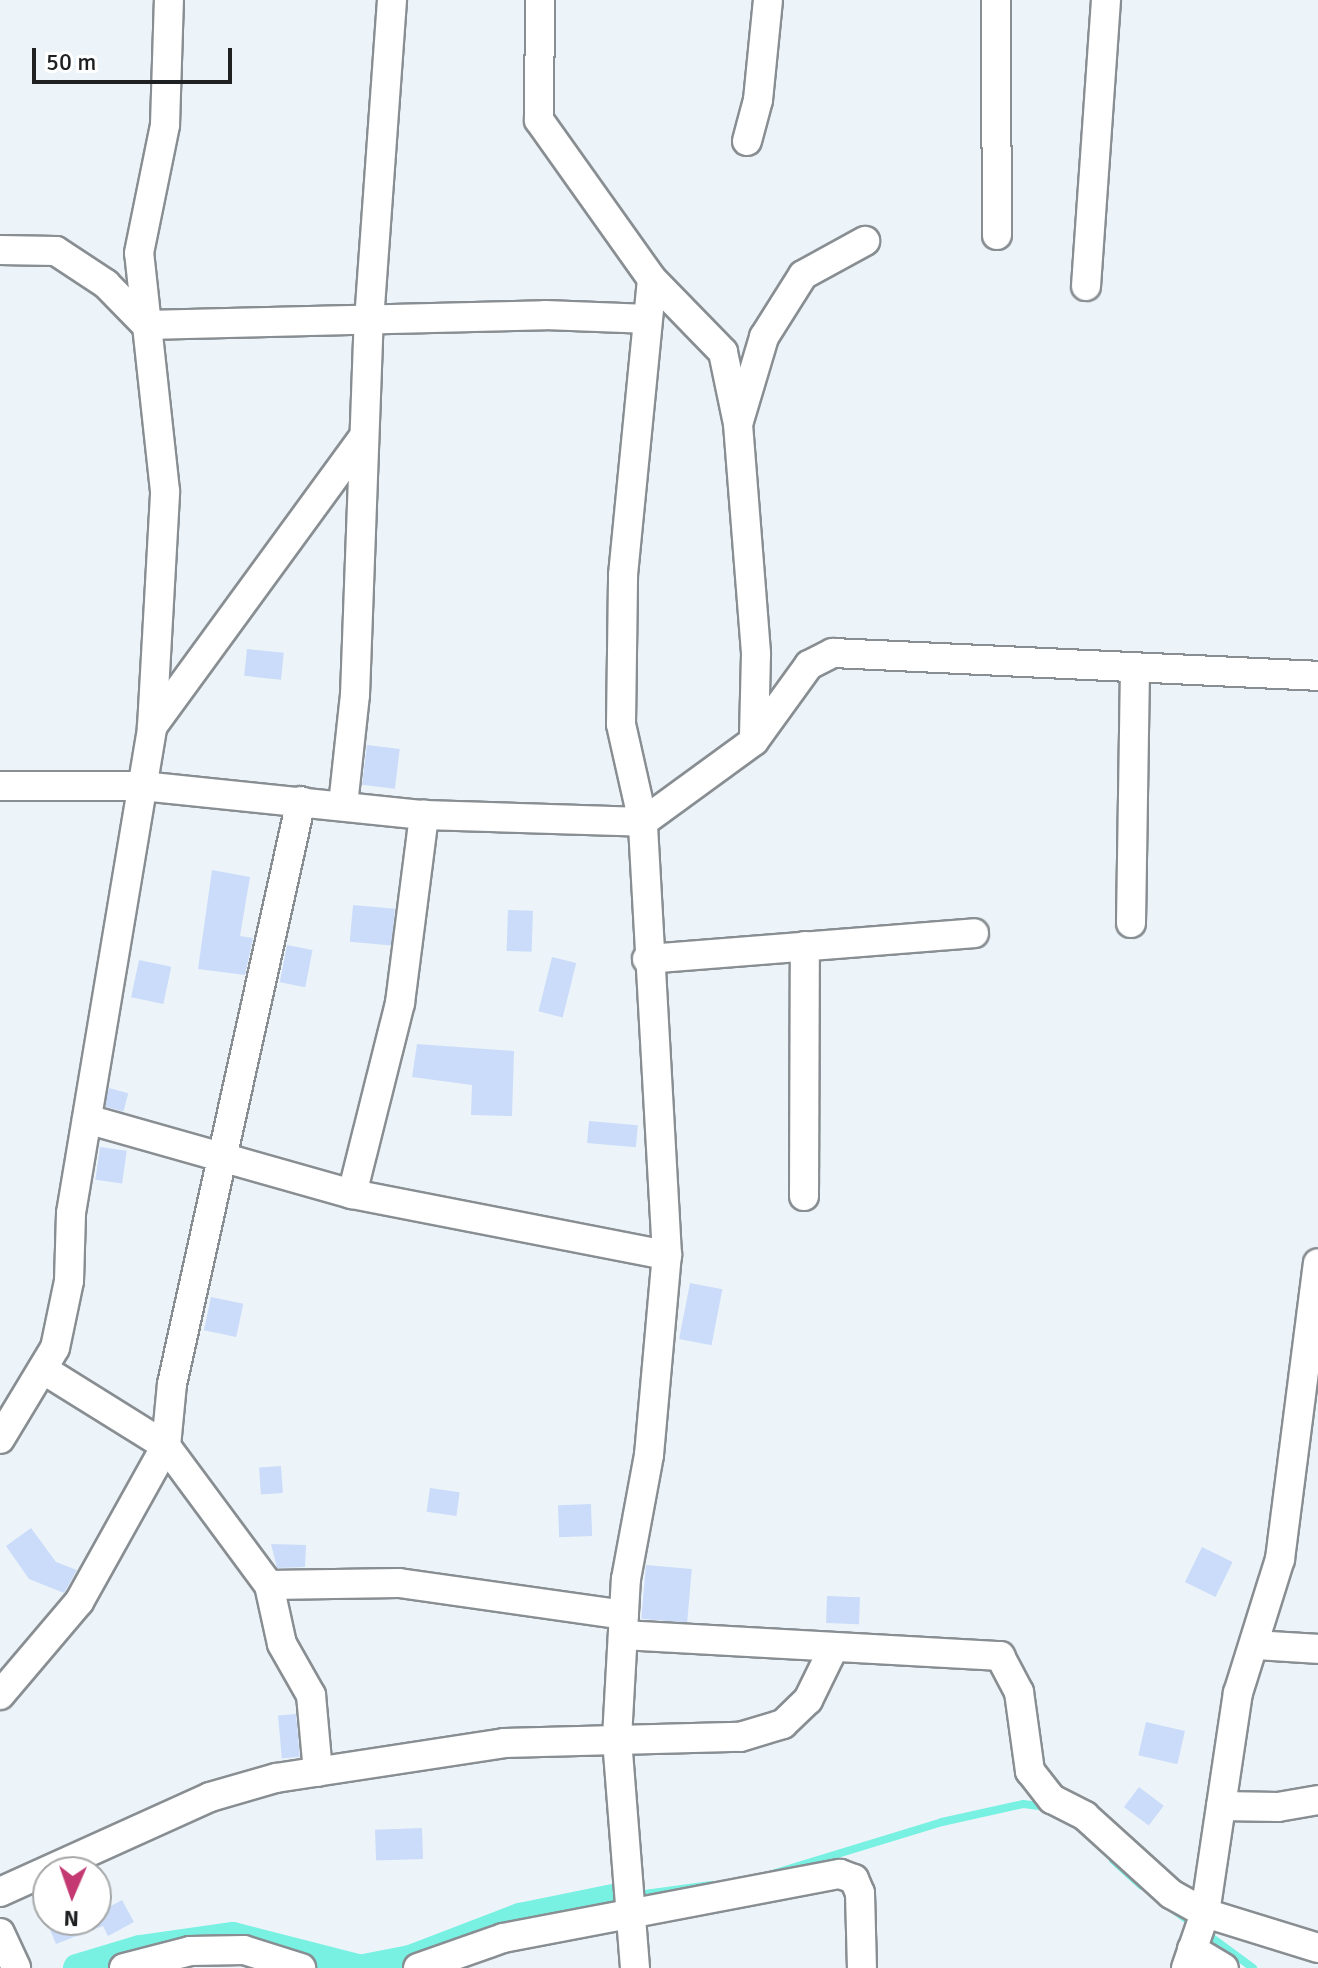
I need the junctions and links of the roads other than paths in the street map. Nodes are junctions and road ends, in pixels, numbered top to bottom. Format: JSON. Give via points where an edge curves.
{"nodes":[{"id":1,"x":169,"y":0,"type":"edge"},
{"id":2,"x":392,"y":0,"type":"edge"},
{"id":3,"x":540,"y":0,"type":"edge"},
{"id":4,"x":768,"y":0,"type":"edge"},
{"id":5,"x":996,"y":0,"type":"edge"},
{"id":6,"x":1106,"y":0,"type":"edge"},
{"id":7,"x":747,"y":141,"type":"dead end"},
{"id":8,"x":997,"y":235,"type":"dead end"},
{"id":9,"x":865,"y":241,"type":"dead end"},
{"id":10,"x":0,"y":250,"type":"edge"},
{"id":11,"x":652,"y":279,"type":"junction"},
{"id":12,"x":1086,"y":286,"type":"dead end"},
{"id":13,"x":647,"y":319,"type":"junction"},
{"id":14,"x":369,"y":321,"type":"junction"},
{"id":15,"x":146,"y":325,"type":"junction"},
{"id":16,"x":738,"y":424,"type":"junction"},
{"id":17,"x":363,"y":438,"type":"junction"},
{"id":18,"x":1135,"y":672,"type":"junction"},
{"id":19,"x":1318,"y":676,"type":"edge"},
{"id":20,"x":152,"y":727,"type":"junction"},
{"id":21,"x":754,"y":741,"type":"junction"},
{"id":22,"x":0,"y":786,"type":"edge"},
{"id":23,"x":142,"y":786,"type":"junction"},
{"id":24,"x":301,"y":801,"type":"junction"},
{"id":25,"x":343,"y":805,"type":"junction"},
{"id":26,"x":424,"y":815,"type":"junction"},
{"id":27,"x":643,"y":822,"type":"junction"},
{"id":28,"x":1131,"y":923,"type":"dead end"},
{"id":29,"x":974,"y":933,"type":"dead end"},
{"id":30,"x":805,"y":946,"type":"junction"},
{"id":31,"x":647,"y":959,"type":"junction"},
{"id":32,"x":87,"y":1119,"type":"junction"},
{"id":33,"x":226,"y":1154,"type":"junction"},
{"id":34,"x":352,"y":1194,"type":"junction"},
{"id":35,"x":804,"y":1196,"type":"dead end"},
{"id":36,"x":667,"y":1255,"type":"junction"},
{"id":37,"x":1318,"y":1263,"type":"edge"},
{"id":38,"x":1314,"y":1302,"type":"edge"},
{"id":39,"x":44,"y":1370,"type":"junction"},
{"id":40,"x":0,"y":1439,"type":"edge"},
{"id":41,"x":166,"y":1446,"type":"junction"},
{"id":42,"x":269,"y":1585,"type":"junction"},
{"id":43,"x":623,"y":1625,"type":"junction"},
{"id":44,"x":1255,"y":1645,"type":"junction"},
{"id":45,"x":833,"y":1649,"type":"junction"},
{"id":46,"x":1318,"y":1649,"type":"edge"},
{"id":47,"x":0,"y":1695,"type":"edge"},
{"id":48,"x":617,"y":1738,"type":"junction"},
{"id":49,"x":318,"y":1772,"type":"junction"},
{"id":50,"x":1318,"y":1800,"type":"edge"},
{"id":51,"x":1221,"y":1806,"type":"junction"},
{"id":52,"x":0,"y":1892,"type":"edge"},
{"id":53,"x":629,"y":1915,"type":"junction"},
{"id":54,"x":0,"y":1933,"type":"edge"},
{"id":55,"x":1196,"y":1939,"type":"edge"},
{"id":56,"x":1318,"y":1948,"type":"edge"},
{"id":57,"x":16,"y":1968,"type":"edge"},
{"id":58,"x":124,"y":1968,"type":"edge"},
{"id":59,"x":301,"y":1968,"type":"edge"},
{"id":60,"x":418,"y":1968,"type":"edge"},
{"id":61,"x":635,"y":1968,"type":"edge"},
{"id":62,"x":862,"y":1968,"type":"edge"},
{"id":63,"x":1224,"y":1968,"type":"edge"}],
"edges":[{"from":1,"to":15,"type":"street","via":[[165,125],[139,253]]},
{"from":2,"to":14,"type":"street"},
{"from":3,"to":11,"type":"street","via":[[539,120]]},
{"from":4,"to":7,"type":"street","via":[[758,100]]},
{"from":5,"to":8,"type":"street"},
{"from":6,"to":12,"type":"street"},
{"from":9,"to":16,"type":"street","via":[[803,275],[764,337]]},
{"from":10,"to":15,"type":"street","via":[[56,251],[106,284]]},
{"from":11,"to":13,"type":"street"},
{"from":11,"to":16,"type":"street","via":[[723,352]]},
{"from":13,"to":14,"type":"street"},
{"from":13,"to":27,"type":"street","via":[[623,575],[621,724]]},
{"from":14,"to":15,"type":"street"},
{"from":14,"to":17,"type":"street"},
{"from":15,"to":20,"type":"street","via":[[165,491]]},
{"from":16,"to":21,"type":"street","via":[[756,654]]},
{"from":17,"to":20,"type":"street"},
{"from":17,"to":25,"type":"street","via":[[360,600]]},
{"from":18,"to":19,"type":"street"},
{"from":18,"to":21,"type":"street","via":[[833,653],[809,665]]},
{"from":18,"to":28,"type":"street"},
{"from":20,"to":23,"type":"street"},
{"from":21,"to":27,"type":"street"},
{"from":22,"to":23,"type":"street"},
{"from":23,"to":24,"type":"street"},
{"from":23,"to":32,"type":"street"},
{"from":24,"to":25,"type":"street"},
{"from":24,"to":33,"type":"street"},
{"from":25,"to":26,"type":"street"},
{"from":26,"to":27,"type":"street"},
{"from":26,"to":34,"type":"street","via":[[400,1003]]},
{"from":27,"to":31,"type":"street"},
{"from":29,"to":30,"type":"street"},
{"from":30,"to":31,"type":"street"},
{"from":30,"to":35,"type":"street"},
{"from":31,"to":36,"type":"street"},
{"from":32,"to":33,"type":"street"},
{"from":32,"to":39,"type":"street","via":[[71,1213],[69,1281]]},
{"from":33,"to":34,"type":"street"},
{"from":33,"to":41,"type":"street","via":[[172,1384]]},
{"from":34,"to":36,"type":"street"},
{"from":36,"to":43,"type":"street","via":[[649,1455]]},
{"from":37,"to":38,"type":"street"},
{"from":38,"to":44,"type":"street","via":[[1280,1559]]},
{"from":39,"to":40,"type":"street"},
{"from":39,"to":41,"type":"street"},
{"from":41,"to":42,"type":"street"},
{"from":41,"to":47,"type":"street","via":[[79,1602]]},
{"from":42,"to":43,"type":"street","via":[[399,1583]]},
{"from":42,"to":49,"type":"street","via":[[282,1644],[311,1695]]},
{"from":43,"to":45,"type":"street"},
{"from":43,"to":48,"type":"street"},
{"from":44,"to":46,"type":"street"},
{"from":44,"to":51,"type":"street","via":[[1238,1693]]},
{"from":45,"to":48,"type":"street","via":[[808,1700],[783,1724],[740,1737]]},
{"from":45,"to":55,"type":"street","via":[[1000,1656],[1019,1692],[1030,1771],[1052,1799],[1085,1816],[1171,1894]]},
{"from":48,"to":49,"type":"street","via":[[504,1743]]},
{"from":48,"to":53,"type":"street"},
{"from":49,"to":52,"type":"street","via":[[210,1797]]},
{"from":50,"to":51,"type":"street","via":[[1278,1807]]},
{"from":51,"to":55,"type":"street"},
{"from":53,"to":60,"type":"street","via":[[503,1938]]},
{"from":53,"to":61,"type":"street"},
{"from":53,"to":62,"type":"street","via":[[840,1874],[854,1879],[860,1893]]},
{"from":54,"to":57,"type":"street"},
{"from":55,"to":56,"type":"street"},
{"from":55,"to":63,"type":"street"},
{"from":58,"to":59,"type":"street","via":[[190,1951],[244,1950]]}]}
